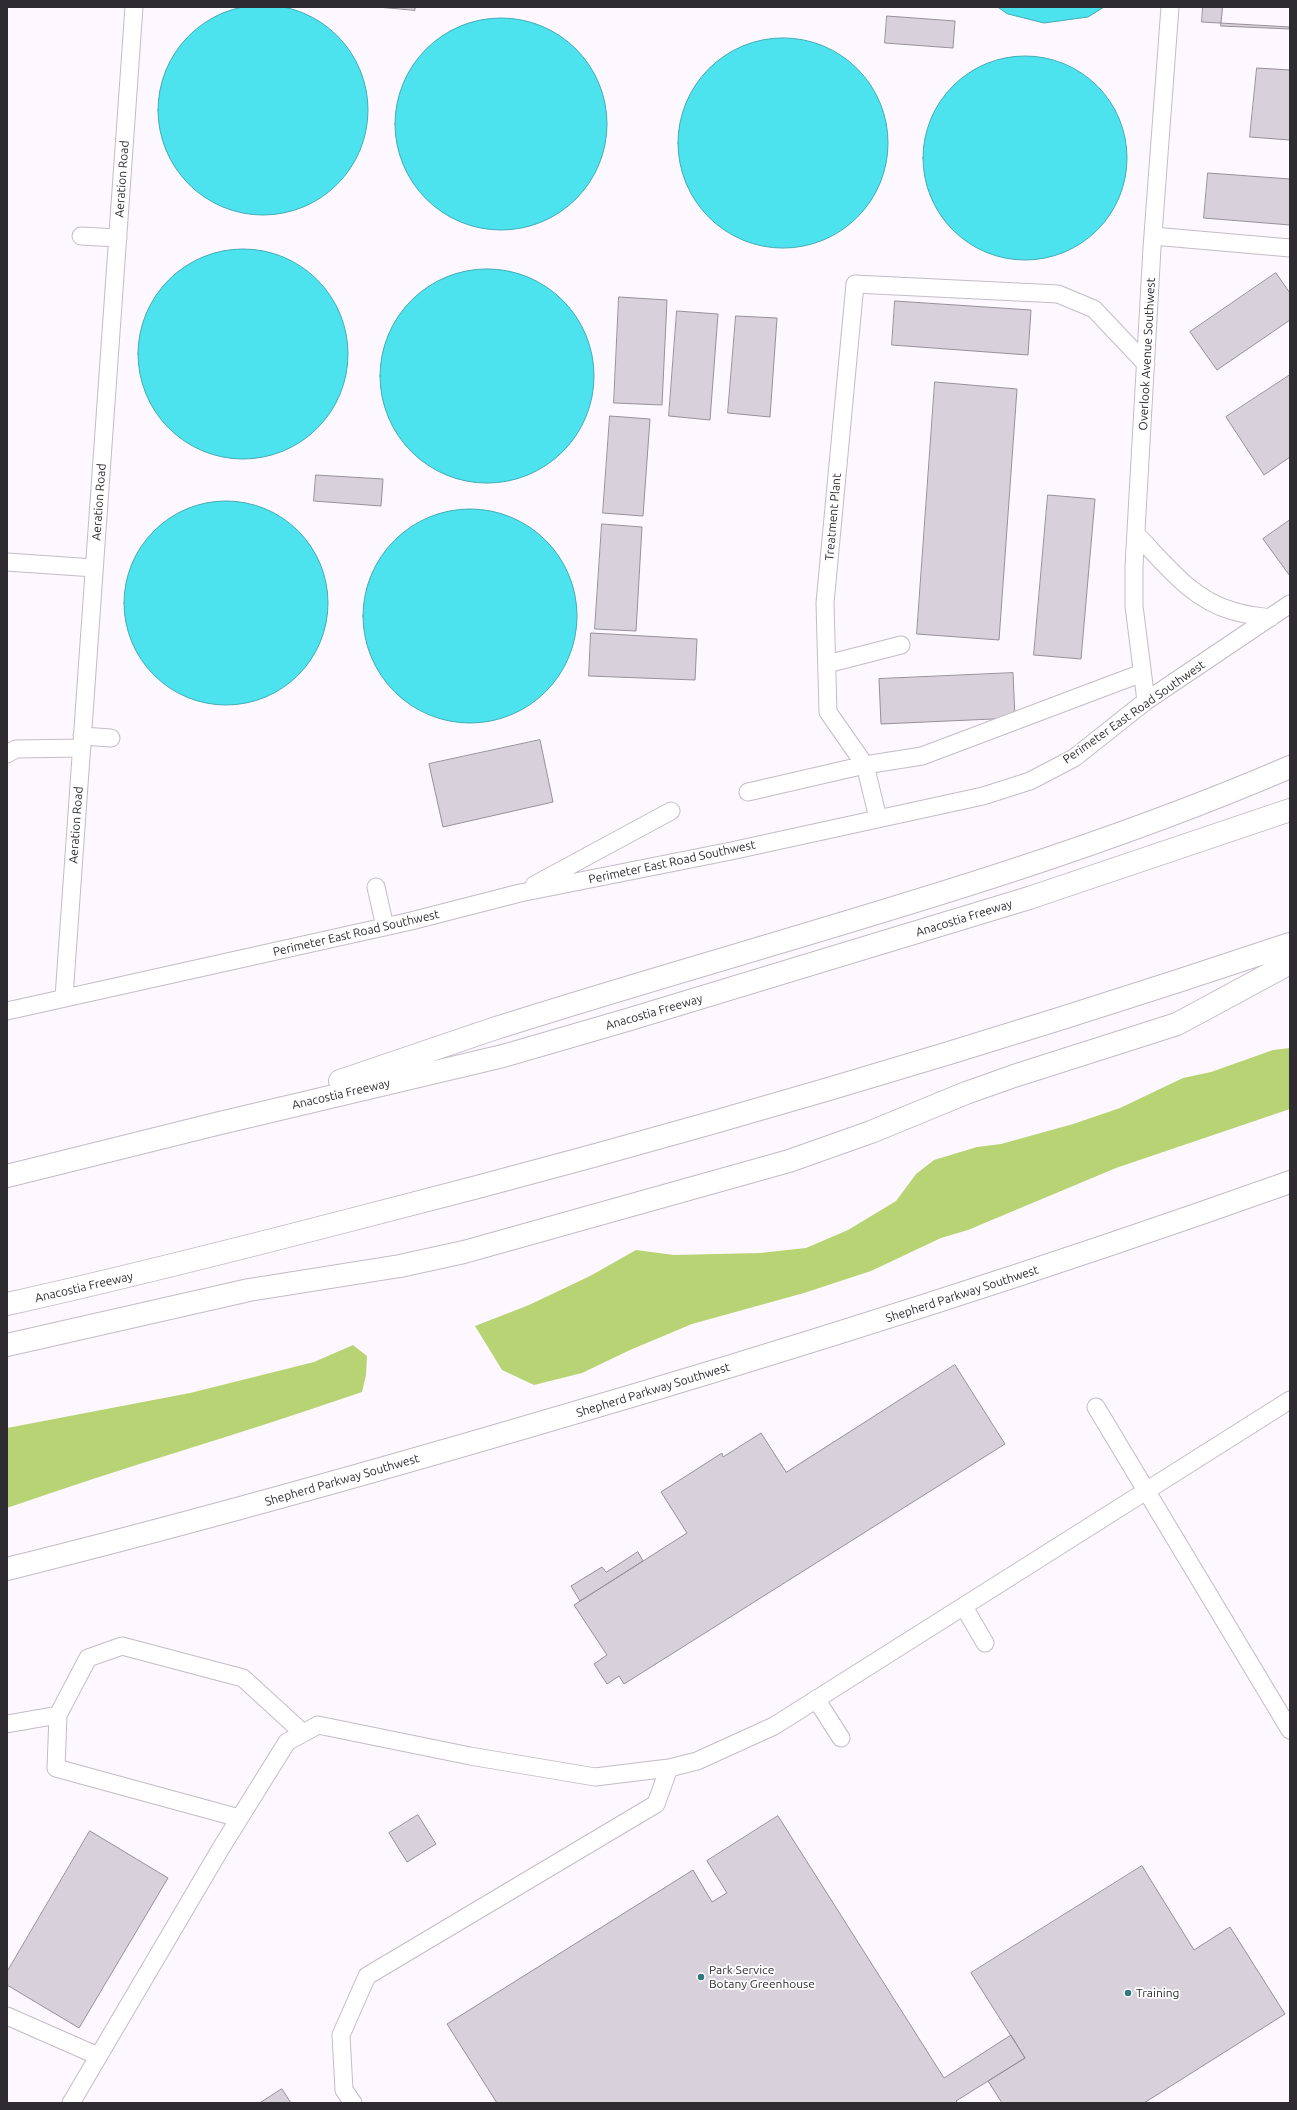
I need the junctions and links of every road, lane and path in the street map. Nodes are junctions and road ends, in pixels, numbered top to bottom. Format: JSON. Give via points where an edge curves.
{"nodes":[{"id":1,"x":134,"y":7,"type":"edge"},
{"id":2,"x":1170,"y":7,"type":"edge"},
{"id":3,"x":81,"y":236,"type":"dead end"},
{"id":4,"x":1153,"y":236,"type":"junction"},
{"id":5,"x":118,"y":238,"type":"junction"},
{"id":6,"x":1290,"y":248,"type":"edge"},
{"id":7,"x":1146,"y":364,"type":"junction"},
{"id":8,"x":1137,"y":535,"type":"junction"},
{"id":9,"x":7,"y":562,"type":"edge"},
{"id":10,"x":94,"y":568,"type":"junction"},
{"id":11,"x":1290,"y":604,"type":"edge"},
{"id":12,"x":1270,"y":618,"type":"junction"},
{"id":13,"x":901,"y":646,"type":"dead end"},
{"id":14,"x":827,"y":664,"type":"junction"},
{"id":15,"x":1142,"y":673,"type":"junction"},
{"id":16,"x":1146,"y":701,"type":"junction"},
{"id":17,"x":111,"y":738,"type":"dead end"},
{"id":18,"x":82,"y":742,"type":"junction"},
{"id":19,"x":7,"y":754,"type":"edge"},
{"id":20,"x":865,"y":765,"type":"junction"},
{"id":21,"x":1290,"y":767,"type":"edge"},
{"id":22,"x":748,"y":792,"type":"dead end"},
{"id":23,"x":1290,"y":810,"type":"edge"},
{"id":24,"x":671,"y":811,"type":"dead end"},
{"id":25,"x":878,"y":818,"type":"junction"},
{"id":26,"x":376,"y":887,"type":"dead end"},
{"id":27,"x":520,"y":893,"type":"junction"},
{"id":28,"x":385,"y":927,"type":"junction"},
{"id":29,"x":1290,"y":944,"type":"edge"},
{"id":30,"x":1290,"y":963,"type":"edge"},
{"id":31,"x":64,"y":997,"type":"junction"},
{"id":32,"x":7,"y":1010,"type":"edge"},
{"id":33,"x":216,"y":1124,"type":"junction"},
{"id":34,"x":7,"y":1176,"type":"edge"},
{"id":35,"x":1290,"y":1182,"type":"edge"},
{"id":36,"x":7,"y":1304,"type":"edge"},
{"id":37,"x":7,"y":1345,"type":"edge"},
{"id":38,"x":1290,"y":1400,"type":"edge"},
{"id":39,"x":1096,"y":1407,"type":"dead end"},
{"id":40,"x":1147,"y":1490,"type":"junction"},
{"id":41,"x":7,"y":1569,"type":"edge"},
{"id":42,"x":964,"y":1607,"type":"junction"},
{"id":43,"x":985,"y":1643,"type":"dead end"},
{"id":44,"x":816,"y":1699,"type":"junction"},
{"id":45,"x":58,"y":1714,"type":"junction"},
{"id":46,"x":7,"y":1724,"type":"edge"},
{"id":47,"x":1290,"y":1730,"type":"edge"},
{"id":48,"x":303,"y":1733,"type":"junction"},
{"id":49,"x":841,"y":1738,"type":"dead end"},
{"id":50,"x":669,"y":1768,"type":"junction"},
{"id":51,"x":239,"y":1818,"type":"junction"},
{"id":52,"x":7,"y":2016,"type":"edge"},
{"id":53,"x":98,"y":2056,"type":"junction"},
{"id":54,"x":71,"y":2103,"type":"edge"},
{"id":55,"x":352,"y":2103,"type":"edge"}],
"edges":[{"from":1,"to":5,"type":"lane","name":"Aeration Road"},
{"from":2,"to":4,"type":"lane","name":"Overlook Avenue Southwest"},
{"from":3,"to":5,"type":"lane"},
{"from":4,"to":6,"type":"lane"},
{"from":4,"to":7,"type":"lane","name":"Overlook Avenue Southwest"},
{"from":5,"to":10,"type":"lane","name":"Aeration Road"},
{"from":7,"to":8,"type":"lane","name":"Overlook Avenue Southwest"},
{"from":7,"to":14,"type":"lane","name":"Treatment Plant","via":[[1094,309],[1058,294],[855,284],[826,603]]},
{"from":8,"to":12,"type":"lane","via":[[1177,578],[1206,599],[1232,611]]},
{"from":8,"to":15,"type":"lane","name":"Overlook Avenue Southwest","via":[[1134,606]]},
{"from":9,"to":10,"type":"lane"},
{"from":10,"to":18,"type":"lane","name":"Aeration Road"},
{"from":11,"to":12,"type":"lane","name":"Perimeter East Road Southwest"},
{"from":12,"to":16,"type":"lane","name":"Perimeter East Road Southwest"},
{"from":13,"to":14,"type":"lane"},
{"from":14,"to":20,"type":"lane","name":"Treatment Plant","via":[[828,712]]},
{"from":15,"to":16,"type":"lane","name":"Overlook Avenue Southwest"},
{"from":15,"to":20,"type":"lane","via":[[922,756]]},
{"from":16,"to":25,"type":"lane","name":"Perimeter East Road Southwest","via":[[1074,758],[1030,781],[983,796]]},
{"from":17,"to":18,"type":"lane"},
{"from":18,"to":19,"type":"lane","via":[[16,749]]},
{"from":18,"to":31,"type":"lane","name":"Aeration Road"},
{"from":20,"to":22,"type":"lane"},
{"from":20,"to":25,"type":"lane"},
{"from":21,"to":33,"type":"main road","via":[[1160,819],[1029,865],[826,930],[493,1029]]},
{"from":23,"to":33,"type":"main road","name":"Anacostia Freeway","via":[[1022,900],[627,1020],[503,1056]]},
{"from":24,"to":27,"type":"lane"},
{"from":25,"to":27,"type":"lane","name":"Perimeter East Road Southwest"},
{"from":26,"to":28,"type":"lane"},
{"from":27,"to":28,"type":"lane","name":"Perimeter East Road Southwest"},
{"from":28,"to":31,"type":"lane","name":"Perimeter East Road Southwest"},
{"from":29,"to":36,"type":"main road","name":"Anacostia Freeway","via":[[977,1045],[712,1124],[470,1190],[174,1266]]},
{"from":30,"to":37,"type":"main road","via":[[1177,1024],[1014,1076],[789,1161],[464,1252],[400,1266],[250,1290]]},
{"from":31,"to":32,"type":"lane","name":"Perimeter East Road Southwest"},
{"from":33,"to":34,"type":"main road","name":"Anacostia Freeway"},
{"from":35,"to":41,"type":"main road","name":"Shepherd Parkway Southwest","via":[[1121,1242],[879,1321],[679,1382],[377,1471],[114,1543]]},
{"from":38,"to":40,"type":"lane"},
{"from":39,"to":40,"type":"lane"},
{"from":40,"to":42,"type":"lane"},
{"from":40,"to":47,"type":"lane"},
{"from":42,"to":43,"type":"lane"},
{"from":42,"to":44,"type":"lane"},
{"from":44,"to":49,"type":"lane"},
{"from":44,"to":50,"type":"lane","via":[[774,1726],[697,1761]]},
{"from":45,"to":46,"type":"lane"},
{"from":45,"to":48,"type":"lane","via":[[88,1658],[122,1646],[243,1678]]},
{"from":45,"to":51,"type":"lane","via":[[56,1768]]},
{"from":48,"to":50,"type":"lane","via":[[318,1725],[470,1756],[595,1777]]},
{"from":48,"to":51,"type":"lane","via":[[287,1742]]},
{"from":50,"to":55,"type":"lane","via":[[656,1804],[367,1976],[341,2035],[344,2090]]},
{"from":51,"to":53,"type":"lane"},
{"from":52,"to":53,"type":"lane"},
{"from":53,"to":54,"type":"lane"}]}
